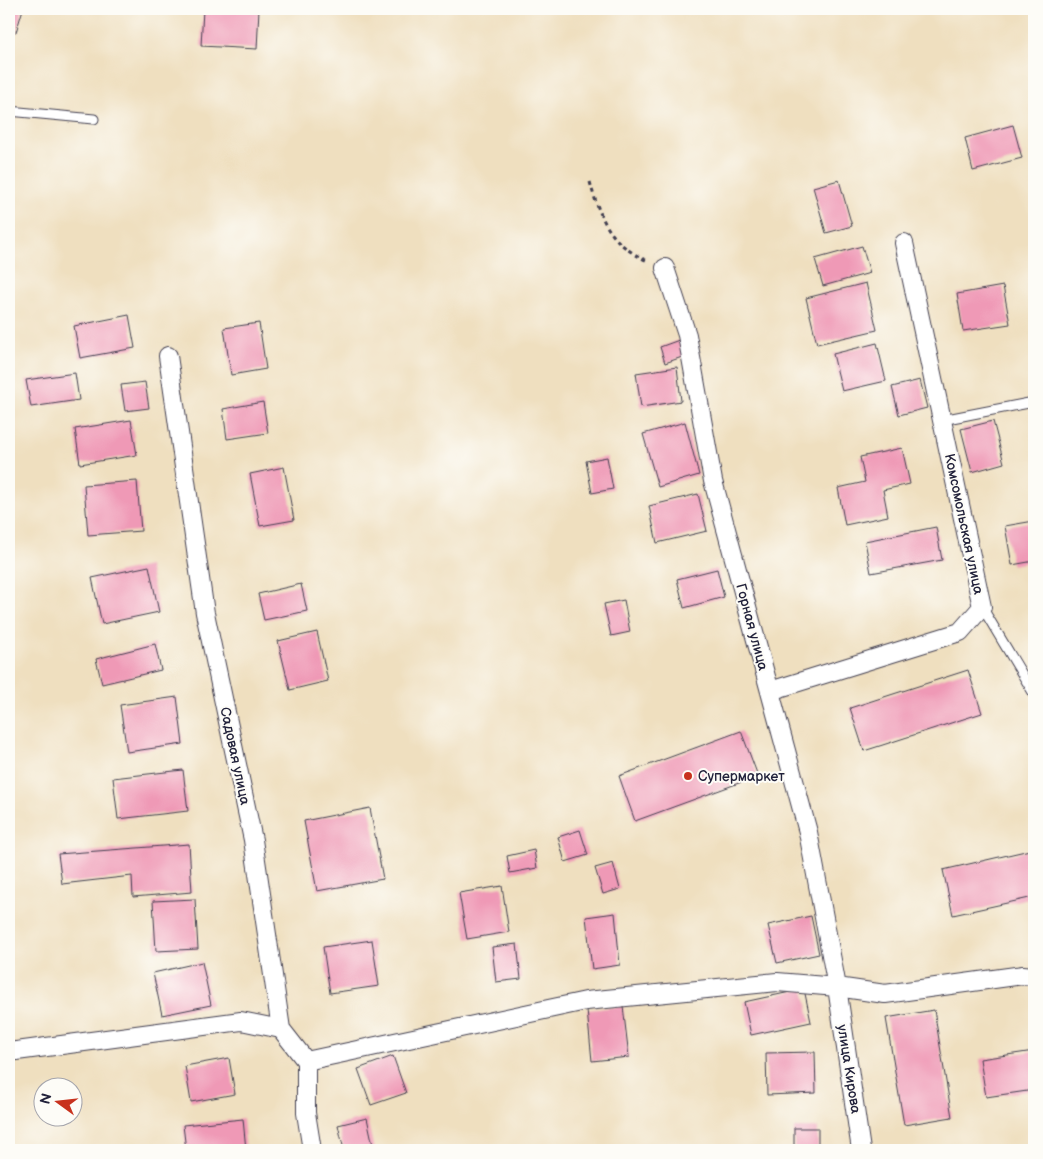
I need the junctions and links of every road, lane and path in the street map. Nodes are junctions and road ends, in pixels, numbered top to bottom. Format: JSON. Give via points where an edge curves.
{"nodes":[{"id":1,"x":9,"y":111,"type":"edge"},
{"id":2,"x":94,"y":119,"type":"dead end"},
{"id":3,"x":590,"y":182,"type":"dead end"},
{"id":4,"x":904,"y":243,"type":"dead end"},
{"id":5,"x":665,"y":268,"type":"joint"},
{"id":6,"x":168,"y":356,"type":"dead end"},
{"id":7,"x":1034,"y":402,"type":"edge"},
{"id":8,"x":942,"y":420,"type":"junction"},
{"id":9,"x":982,"y":607,"type":"junction"},
{"id":10,"x":770,"y":691,"type":"junction"},
{"id":11,"x":1034,"y":694,"type":"edge"},
{"id":12,"x":1034,"y":976,"type":"edge"},
{"id":13,"x":837,"y":987,"type":"junction"},
{"id":14,"x":281,"y":1029,"type":"junction"},
{"id":15,"x":9,"y":1052,"type":"edge"},
{"id":16,"x":306,"y":1061,"type":"junction"},
{"id":17,"x":312,"y":1150,"type":"edge"},
{"id":18,"x":861,"y":1150,"type":"edge"}],
"edges":[{"from":1,"to":2,"type":"lane"},
{"from":3,"to":5,"type":"path","via":[[597,210],[606,228],[632,254]]},
{"from":4,"to":8,"type":"street","name":"Комсомольская улица"},
{"from":5,"to":10,"type":"street","name":"Горная улица","via":[[687,335],[713,480]]},
{"from":6,"to":14,"type":"street","name":"Садовая улица","via":[[205,613],[253,840]]},
{"from":7,"to":8,"type":"lane"},
{"from":8,"to":9,"type":"street","name":"Комсомольская улица"},
{"from":9,"to":10,"type":"street","name":"Комсомольская улица","via":[[960,632]]},
{"from":9,"to":11,"type":"lane"},
{"from":10,"to":13,"type":"street","name":"Горная улица","via":[[808,832]]},
{"from":12,"to":13,"type":"street","via":[[885,994]]},
{"from":13,"to":16,"type":"street","via":[[777,982],[586,1001]]},
{"from":13,"to":18,"type":"street","name":"улица Кирова"},
{"from":14,"to":15,"type":"street","via":[[241,1021]]},
{"from":14,"to":16,"type":"street","name":"Садовая улица"},
{"from":16,"to":17,"type":"street","via":[[306,1113]]}]}
